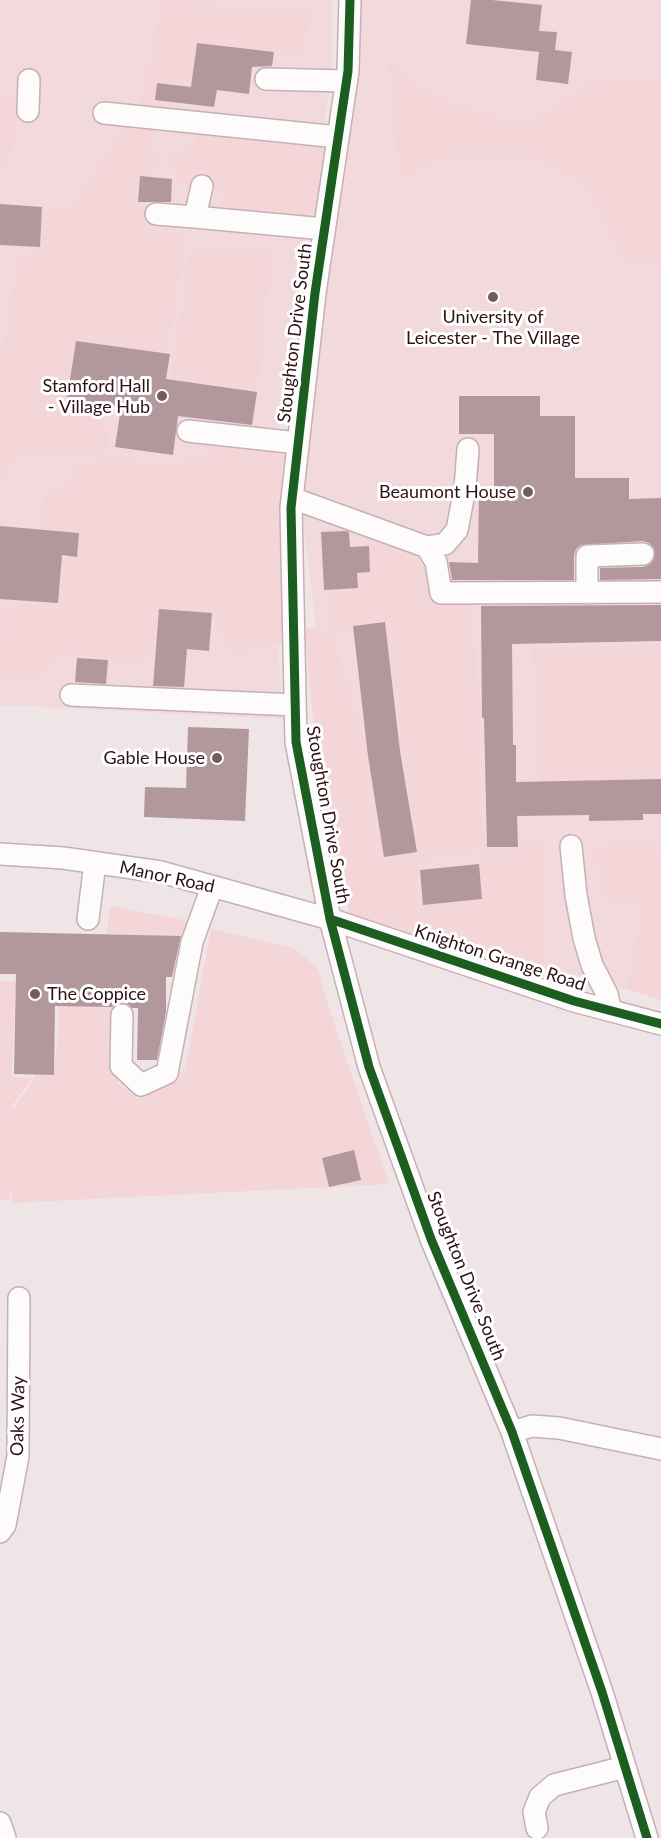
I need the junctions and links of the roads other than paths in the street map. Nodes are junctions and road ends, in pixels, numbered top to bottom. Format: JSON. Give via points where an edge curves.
{"nodes":[{"id":1,"x":351,"y":0,"type":"edge"},
{"id":2,"x":266,"y":79,"type":"dead end"},
{"id":3,"x":29,"y":80,"type":"dead end"},
{"id":4,"x":346,"y":81,"type":"junction"},
{"id":5,"x":28,"y":111,"type":"dead end"},
{"id":6,"x":104,"y":113,"type":"dead end"},
{"id":7,"x":338,"y":137,"type":"junction"},
{"id":8,"x":202,"y":186,"type":"dead end"},
{"id":9,"x":156,"y":214,"type":"dead end"},
{"id":10,"x":195,"y":217,"type":"junction"},
{"id":11,"x":324,"y":229,"type":"junction"},
{"id":12,"x":188,"y":431,"type":"dead end"},
{"id":13,"x":298,"y":443,"type":"junction"},
{"id":14,"x":468,"y":449,"type":"dead end"},
{"id":15,"x":292,"y":498,"type":"junction"},
{"id":16,"x":427,"y":547,"type":"junction"},
{"id":17,"x":643,"y":554,"type":"dead end"},
{"id":18,"x":661,"y":592,"type":"edge"},
{"id":19,"x":587,"y":593,"type":"junction"},
{"id":20,"x":72,"y":695,"type":"dead end"},
{"id":21,"x":295,"y":705,"type":"junction"},
{"id":22,"x":571,"y":846,"type":"dead end"},
{"id":23,"x":0,"y":854,"type":"edge"},
{"id":24,"x":95,"y":863,"type":"junction"},
{"id":25,"x":212,"y":887,"type":"junction"},
{"id":26,"x":88,"y":919,"type":"dead end"},
{"id":27,"x":330,"y":919,"type":"junction"},
{"id":28,"x":610,"y":1011,"type":"junction"},
{"id":29,"x":122,"y":1015,"type":"dead end"},
{"id":30,"x":661,"y":1024,"type":"edge"},
{"id":31,"x":20,"y":1298,"type":"dead end"},
{"id":32,"x":512,"y":1432,"type":"junction"},
{"id":33,"x":661,"y":1449,"type":"edge"},
{"id":34,"x":0,"y":1532,"type":"edge"},
{"id":35,"x":625,"y":1767,"type":"junction"},
{"id":36,"x":0,"y":1823,"type":"edge"},
{"id":37,"x":537,"y":1828,"type":"dead end"},
{"id":38,"x":5,"y":1838,"type":"edge"},
{"id":39,"x":647,"y":1838,"type":"edge"}],
"edges":[{"from":1,"to":4,"type":"street","name":"Stoughton Drive South"},
{"from":2,"to":4,"type":"street"},
{"from":3,"to":5,"type":"street"},
{"from":4,"to":7,"type":"street","name":"Stoughton Drive South"},
{"from":6,"to":7,"type":"street"},
{"from":7,"to":11,"type":"street","name":"Stoughton Drive South"},
{"from":8,"to":10,"type":"street"},
{"from":9,"to":10,"type":"street"},
{"from":10,"to":11,"type":"street"},
{"from":11,"to":13,"type":"street","name":"Stoughton Drive South"},
{"from":12,"to":13,"type":"street"},
{"from":13,"to":15,"type":"street","name":"Stoughton Drive South"},
{"from":14,"to":16,"type":"street","via":[[457,530],[445,544]]},
{"from":15,"to":16,"type":"street"},
{"from":15,"to":21,"type":"street","name":"Stoughton Drive South"},
{"from":16,"to":19,"type":"street","via":[[436,562],[441,594]]},
{"from":17,"to":19,"type":"street","via":[[587,556]]},
{"from":18,"to":19,"type":"street"},
{"from":20,"to":21,"type":"street"},
{"from":21,"to":27,"type":"street","name":"Stoughton Drive South","via":[[296,742]]},
{"from":22,"to":28,"type":"street","via":[[584,938]]},
{"from":23,"to":24,"type":"street","name":"Manor Road"},
{"from":24,"to":25,"type":"street","name":"Manor Road","via":[[161,872]]},
{"from":24,"to":26,"type":"street"},
{"from":25,"to":27,"type":"street","name":"Manor Road"},
{"from":25,"to":29,"type":"street","via":[[192,942],[168,1073],[139,1092],[121,1066]]},
{"from":27,"to":28,"type":"street","name":"Knighton Grange Road"},
{"from":27,"to":32,"type":"street","name":"Stoughton Drive South","via":[[369,1066],[430,1239]]},
{"from":28,"to":30,"type":"street","name":"Knighton Grange Road"},
{"from":31,"to":34,"type":"street","name":"Oaks Way","via":[[18,1456],[5,1525]]},
{"from":32,"to":33,"type":"street","via":[[532,1426],[559,1428]]},
{"from":32,"to":35,"type":"street","name":"Stoughton Drive South"},
{"from":35,"to":37,"type":"street","via":[[554,1785],[540,1797],[534,1812]]},
{"from":35,"to":39,"type":"street","name":"Stoughton Drive South"},
{"from":36,"to":38,"type":"street"}]}
